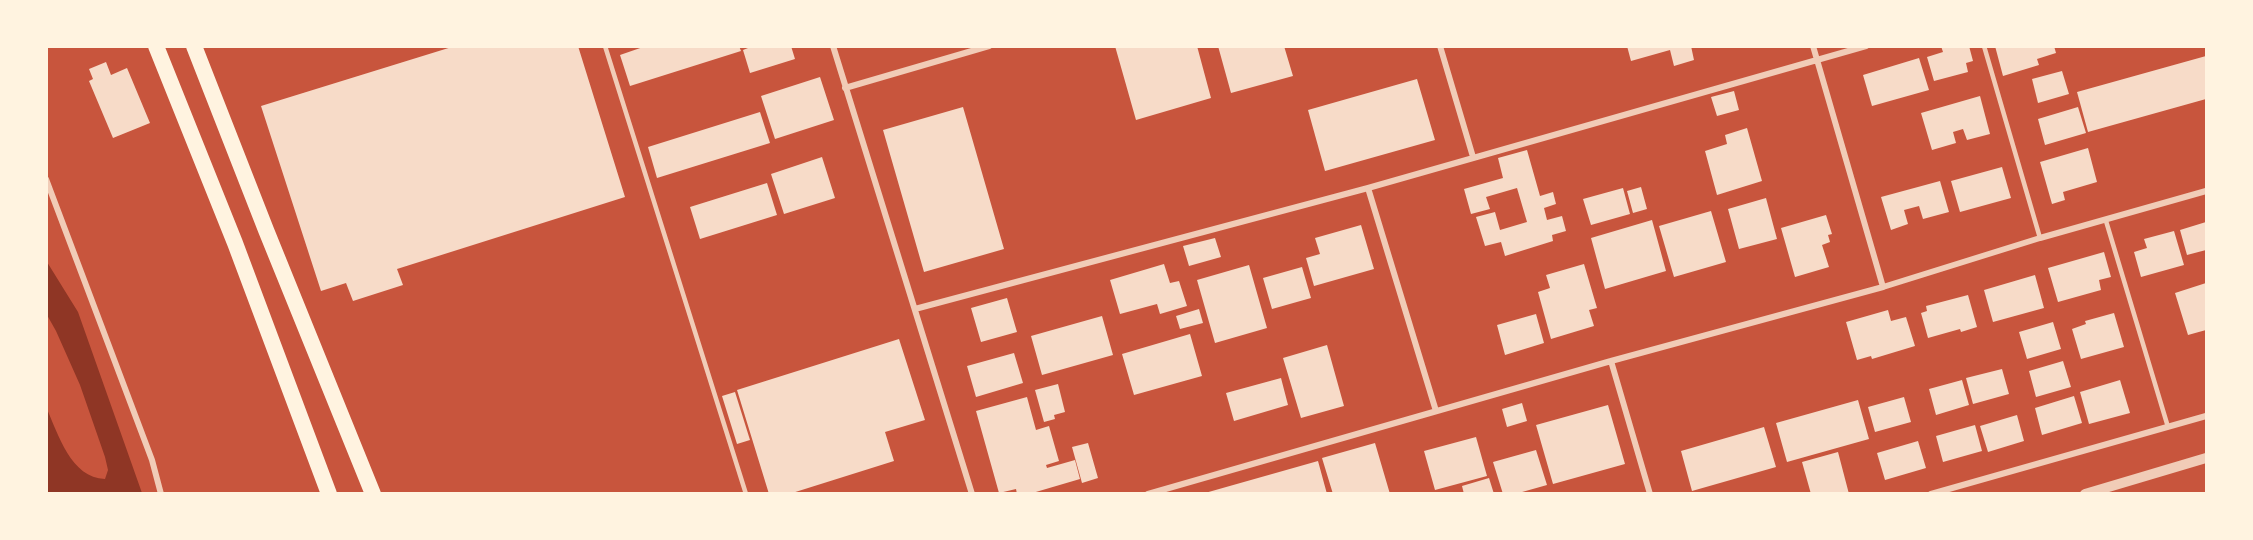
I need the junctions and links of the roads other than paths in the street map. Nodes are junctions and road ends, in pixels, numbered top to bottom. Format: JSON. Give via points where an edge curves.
{"nodes":[{"id":1,"x":156,"y":46,"type":"edge"},
{"id":2,"x":194,"y":46,"type":"edge"},
{"id":3,"x":605,"y":46,"type":"edge"},
{"id":4,"x":833,"y":46,"type":"edge"},
{"id":5,"x":989,"y":46,"type":"edge"},
{"id":6,"x":1440,"y":46,"type":"edge"},
{"id":7,"x":1813,"y":46,"type":"edge"},
{"id":8,"x":1866,"y":46,"type":"edge"},
{"id":9,"x":1984,"y":46,"type":"edge"},
{"id":10,"x":1818,"y":61,"type":"junction"},
{"id":11,"x":846,"y":88,"type":"junction"},
{"id":12,"x":1473,"y":157,"type":"junction"},
{"id":13,"x":46,"y":179,"type":"edge"},
{"id":14,"x":1368,"y":188,"type":"junction"},
{"id":15,"x":2206,"y":191,"type":"edge"},
{"id":16,"x":2106,"y":220,"type":"junction"},
{"id":17,"x":2040,"y":238,"type":"junction"},
{"id":18,"x":1883,"y":287,"type":"junction"},
{"id":19,"x":915,"y":309,"type":"junction"},
{"id":20,"x":1611,"y":361,"type":"junction"},
{"id":21,"x":1436,"y":411,"type":"junction"},
{"id":22,"x":2206,"y":416,"type":"edge"},
{"id":23,"x":2168,"y":427,"type":"junction"},
{"id":24,"x":2206,"y":458,"type":"edge"},
{"id":25,"x":161,"y":494,"type":"edge"},
{"id":26,"x":329,"y":494,"type":"edge"},
{"id":27,"x":373,"y":494,"type":"edge"},
{"id":28,"x":746,"y":494,"type":"edge"},
{"id":29,"x":972,"y":494,"type":"edge"},
{"id":30,"x":1148,"y":494,"type":"edge"},
{"id":31,"x":1650,"y":494,"type":"edge"},
{"id":32,"x":1931,"y":494,"type":"edge"},
{"id":33,"x":2085,"y":494,"type":"edge"}],
"edges":[{"from":1,"to":26,"type":"highway"},
{"from":2,"to":27,"type":"highway"},
{"from":3,"to":28,"type":"lane"},
{"from":4,"to":11,"type":"street"},
{"from":5,"to":11,"type":"street"},
{"from":6,"to":12,"type":"street"},
{"from":7,"to":10,"type":"street"},
{"from":8,"to":10,"type":"street"},
{"from":9,"to":17,"type":"lane"},
{"from":10,"to":12,"type":"street"},
{"from":10,"to":18,"type":"street"},
{"from":11,"to":19,"type":"street"},
{"from":12,"to":14,"type":"street"},
{"from":13,"to":25,"type":"street","via":[[152,460]]},
{"from":14,"to":19,"type":"street"},
{"from":14,"to":21,"type":"street"},
{"from":15,"to":16,"type":"street"},
{"from":16,"to":17,"type":"street"},
{"from":16,"to":23,"type":"lane"},
{"from":17,"to":18,"type":"street"},
{"from":18,"to":20,"type":"street"},
{"from":19,"to":29,"type":"street"},
{"from":20,"to":21,"type":"street"},
{"from":20,"to":31,"type":"street"},
{"from":21,"to":30,"type":"street"},
{"from":22,"to":23,"type":"street"},
{"from":23,"to":32,"type":"street"},
{"from":24,"to":33,"type":"street"}]}
